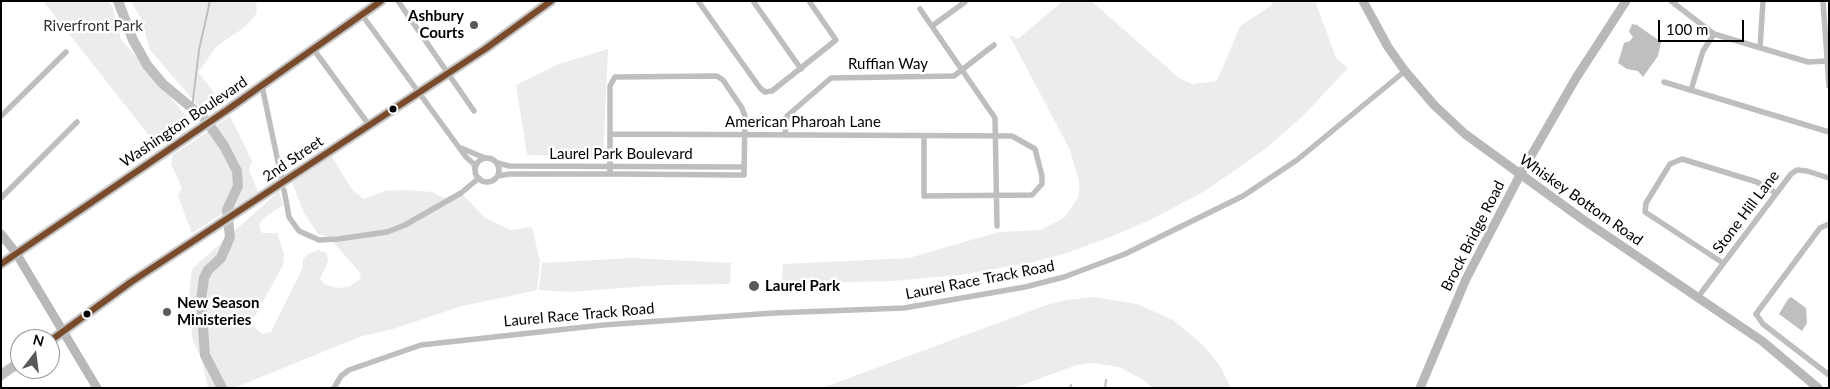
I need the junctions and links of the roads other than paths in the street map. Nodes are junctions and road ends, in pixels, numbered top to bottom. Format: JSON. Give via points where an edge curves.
{"nodes":[{"id":1,"x":381,"y":1,"type":"edge"},
{"id":2,"x":398,"y":1,"type":"edge"},
{"id":3,"x":551,"y":1,"type":"edge"},
{"id":4,"x":698,"y":1,"type":"edge"},
{"id":5,"x":753,"y":1,"type":"edge"},
{"id":6,"x":809,"y":1,"type":"edge"},
{"id":7,"x":1363,"y":1,"type":"edge"},
{"id":8,"x":1626,"y":1,"type":"edge"},
{"id":9,"x":1763,"y":1,"type":"edge"},
{"id":10,"x":1822,"y":1,"type":"edge"},
{"id":11,"x":965,"y":2,"type":"edge"},
{"id":12,"x":1675,"y":2,"type":"edge"},
{"id":13,"x":920,"y":9,"type":"dead end"},
{"id":14,"x":362,"y":15,"type":"junction"},
{"id":15,"x":932,"y":26,"type":"junction"},
{"id":16,"x":1714,"y":34,"type":"junction"},
{"id":17,"x":994,"y":45,"type":"dead end"},
{"id":18,"x":1760,"y":48,"type":"junction"},
{"id":19,"x":314,"y":50,"type":"junction"},
{"id":20,"x":66,"y":52,"type":"dead end"},
{"id":21,"x":1827,"y":61,"type":"junction"},
{"id":22,"x":801,"y":69,"type":"junction"},
{"id":23,"x":962,"y":69,"type":"junction"},
{"id":24,"x":1405,"y":70,"type":"junction"},
{"id":25,"x":448,"y":74,"type":"junction"},
{"id":26,"x":1664,"y":82,"type":"dead end"},
{"id":27,"x":262,"y":86,"type":"junction"},
{"id":28,"x":1829,"y":86,"type":"edge"},
{"id":29,"x":1691,"y":90,"type":"junction"},
{"id":30,"x":420,"y":92,"type":"junction"},
{"id":31,"x":474,"y":111,"type":"dead end"},
{"id":32,"x":1,"y":116,"type":"edge"},
{"id":33,"x":77,"y":122,"type":"dead end"},
{"id":34,"x":369,"y":125,"type":"junction"},
{"id":35,"x":1828,"y":130,"type":"edge"},
{"id":36,"x":610,"y":134,"type":"junction"},
{"id":37,"x":745,"y":134,"type":"junction"},
{"id":38,"x":785,"y":135,"type":"junction"},
{"id":39,"x":924,"y":136,"type":"junction"},
{"id":40,"x":996,"y":136,"type":"junction"},
{"id":41,"x":461,"y":148,"type":"junction"},
{"id":42,"x":485,"y":158,"type":"junction"},
{"id":43,"x":498,"y":164,"type":"junction"},
{"id":44,"x":610,"y":166,"type":"junction"},
{"id":45,"x":744,"y":167,"type":"junction"},
{"id":46,"x":475,"y":169,"type":"junction"},
{"id":47,"x":610,"y":174,"type":"junction"},
{"id":48,"x":1520,"y":175,"type":"junction"},
{"id":49,"x":281,"y":176,"type":"dead end"},
{"id":50,"x":498,"y":176,"type":"junction"},
{"id":51,"x":479,"y":178,"type":"junction"},
{"id":52,"x":1829,"y":178,"type":"edge"},
{"id":53,"x":284,"y":190,"type":"dead end"},
{"id":54,"x":1776,"y":193,"type":"junction"},
{"id":55,"x":996,"y":195,"type":"junction"},
{"id":56,"x":1,"y":198,"type":"edge"},
{"id":57,"x":1829,"y":224,"type":"edge"},
{"id":58,"x":997,"y":226,"type":"dead end"},
{"id":59,"x":1,"y":234,"type":"edge"},
{"id":60,"x":16,"y":253,"type":"junction"},
{"id":61,"x":1723,"y":263,"type":"junction"},
{"id":62,"x":1,"y":264,"type":"edge"},
{"id":63,"x":1698,"y":297,"type":"junction"},
{"id":64,"x":63,"y":332,"type":"junction"},
{"id":65,"x":60,"y":334,"type":"edge"},
{"id":66,"x":1829,"y":375,"type":"edge"},
{"id":67,"x":96,"y":388,"type":"edge"},
{"id":68,"x":334,"y":388,"type":"edge"},
{"id":69,"x":1420,"y":388,"type":"edge"},
{"id":70,"x":1818,"y":388,"type":"edge"}],
"edges":[{"from":1,"to":14,"type":"main road","name":"Washington Boulevard"},
{"from":2,"to":25,"type":"street"},
{"from":3,"to":25,"type":"main road","name":"2nd Street"},
{"from":4,"to":22,"type":"street","via":[[762,91],[772,91]]},
{"from":5,"to":22,"type":"street"},
{"from":6,"to":22,"type":"street","via":[[836,40]]},
{"from":7,"to":24,"type":"street","name":"Whiskey Bottom Road","via":[[1388,47]]},
{"from":8,"to":48,"type":"street","name":"Brock Bridge Road","via":[[1576,78]]},
{"from":9,"to":18,"type":"street"},
{"from":10,"to":21,"type":"street"},
{"from":11,"to":15,"type":"street"},
{"from":12,"to":16,"type":"street"},
{"from":13,"to":15,"type":"street"},
{"from":14,"to":19,"type":"main road","name":"Washington Boulevard"},
{"from":14,"to":30,"type":"street"},
{"from":15,"to":23,"type":"street"},
{"from":16,"to":18,"type":"street"},
{"from":16,"to":29,"type":"street","via":[[1703,51]]},
{"from":17,"to":23,"type":"street","name":"Ruffian Way"},
{"from":18,"to":21,"type":"street","via":[[1808,62]]},
{"from":19,"to":27,"type":"main road","name":"Washington Boulevard"},
{"from":19,"to":34,"type":"street"},
{"from":20,"to":32,"type":"street"},
{"from":21,"to":28,"type":"street"},
{"from":23,"to":38,"type":"street","name":"Ruffian Way","via":[[954,76],[831,78],[786,116]]},
{"from":23,"to":40,"type":"street","via":[[992,112]]},
{"from":24,"to":48,"type":"street","name":"Whiskey Bottom Road","via":[[1448,118]]},
{"from":24,"to":68,"type":"street","name":"Laurel Race Track Road","via":[[1297,160],[1243,196],[1125,254],[1064,277],[904,308],[603,325],[420,345],[356,367],[341,376]]},
{"from":25,"to":30,"type":"main road","name":"2nd Street"},
{"from":25,"to":31,"type":"street"},
{"from":26,"to":29,"type":"street"},
{"from":27,"to":49,"type":"street"},
{"from":27,"to":60,"type":"main road","name":"Washington Boulevard"},
{"from":29,"to":35,"type":"street"},
{"from":30,"to":34,"type":"main road","name":"2nd Street"},
{"from":30,"to":41,"type":"street"},
{"from":33,"to":56,"type":"street"},
{"from":34,"to":64,"type":"main road","name":"2nd Street","via":[[131,282]]},
{"from":36,"to":37,"type":"street","name":"American Pharoah Lane"},
{"from":36,"to":37,"type":"street","via":[[610,86],[618,76],[720,78],[742,108]]},
{"from":36,"to":44,"type":"street"},
{"from":37,"to":38,"type":"street","name":"American Pharoah Lane"},
{"from":37,"to":45,"type":"street"},
{"from":38,"to":39,"type":"street","name":"American Pharoah Lane"},
{"from":39,"to":40,"type":"street","name":"American Pharoah Lane"},
{"from":39,"to":55,"type":"street","via":[[924,196]]},
{"from":40,"to":55,"type":"street"},
{"from":40,"to":55,"type":"street","name":"American Pharoah Lane","via":[[1012,136],[1035,149],[1042,176],[1042,184],[1032,195]]},
{"from":41,"to":42,"type":"street","name":"Laurel Park Boulevard"},
{"from":41,"to":46,"type":"street"},
{"from":42,"to":43,"type":"street","name":"Laurel Park Boulevard"},
{"from":42,"to":46,"type":"street"},
{"from":43,"to":44,"type":"street","name":"Laurel Park Boulevard"},
{"from":43,"to":50,"type":"street"},
{"from":44,"to":45,"type":"street","name":"Laurel Park Boulevard"},
{"from":44,"to":47,"type":"street"},
{"from":45,"to":47,"type":"street","name":"Laurel Park Boulevard","via":[[744,175]]},
{"from":46,"to":51,"type":"street"},
{"from":47,"to":50,"type":"street","name":"Laurel Park Boulevard"},
{"from":48,"to":63,"type":"street","name":"Whiskey Bottom Road"},
{"from":48,"to":69,"type":"street","name":"Brock Bridge Road","via":[[1466,279]]},
{"from":50,"to":51,"type":"street","name":"Laurel Park Boulevard","via":[[488,182]]},
{"from":51,"to":53,"type":"street","via":[[461,193],[405,225],[387,232],[338,240],[320,240],[299,231],[289,217]]},
{"from":52,"to":54,"type":"street","name":"Stone Hill Lane","via":[[1797,170]]},
{"from":54,"to":61,"type":"street","name":"Stone Hill Lane"},
{"from":54,"to":61,"type":"street","via":[[1757,182],[1682,159],[1670,164],[1646,203],[1646,212]]},
{"from":55,"to":58,"type":"street"},
{"from":57,"to":66,"type":"street","via":[[1820,228],[1756,314],[1763,324]]},
{"from":59,"to":60,"type":"street"},
{"from":60,"to":62,"type":"main road","name":"Washington Boulevard"},
{"from":60,"to":64,"type":"street"},
{"from":61,"to":63,"type":"street","name":"Stone Hill Lane"},
{"from":63,"to":70,"type":"street","name":"Whiskey Bottom Road","via":[[1762,341]]},
{"from":64,"to":65,"type":"main road","name":"2nd Street"},
{"from":64,"to":67,"type":"street"}]}
